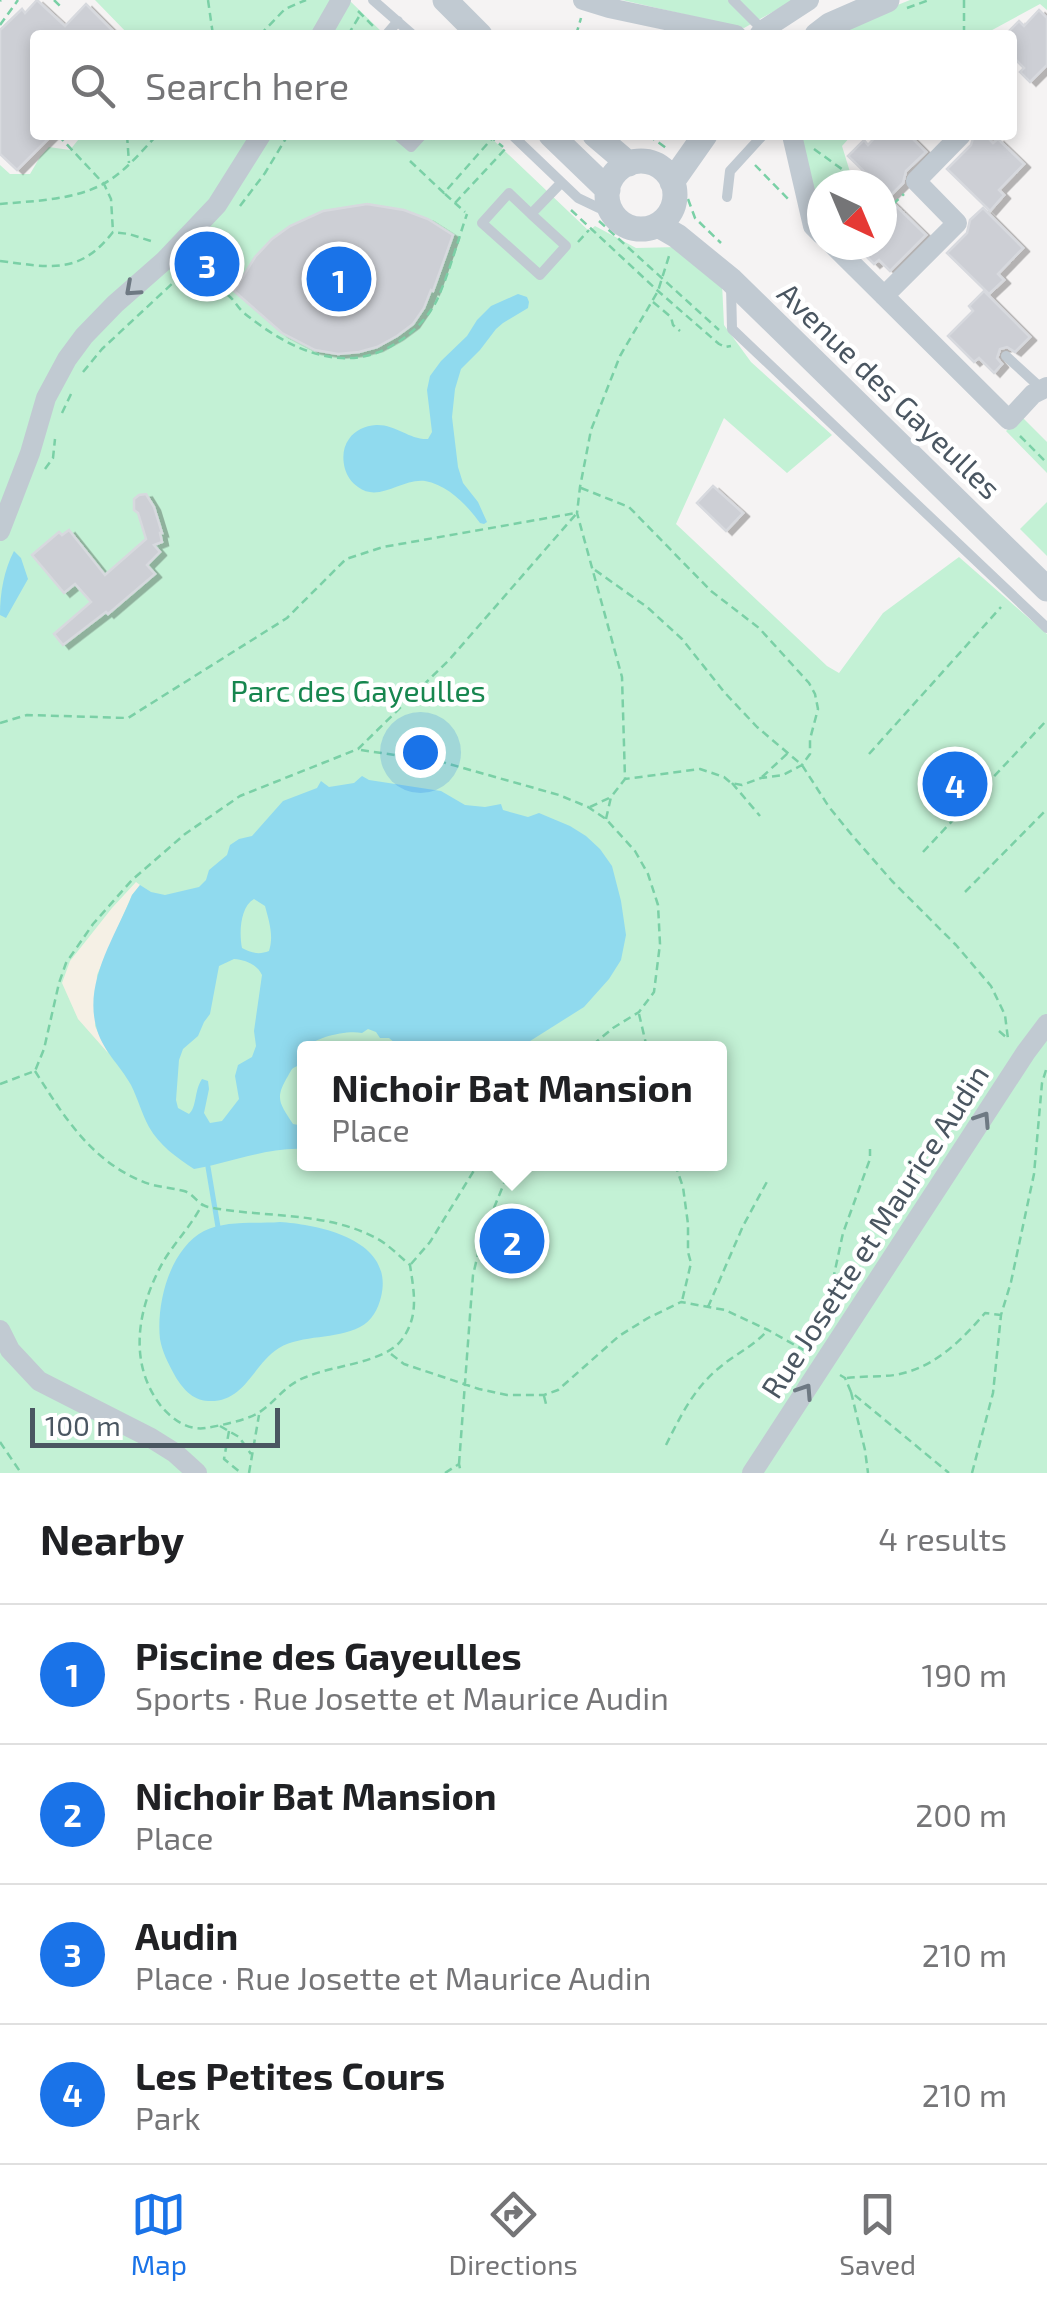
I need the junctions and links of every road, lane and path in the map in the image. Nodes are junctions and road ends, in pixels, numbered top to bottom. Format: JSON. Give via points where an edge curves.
{"nodes":[{"id":1,"x":18,"y":0,"type":"edge"},
{"id":2,"x":54,"y":0,"type":"edge"},
{"id":3,"x":208,"y":0,"type":"edge"},
{"id":4,"x":306,"y":0,"type":"edge"},
{"id":5,"x":344,"y":0,"type":"edge"},
{"id":6,"x":373,"y":0,"type":"edge"},
{"id":7,"x":445,"y":0,"type":"edge"},
{"id":8,"x":583,"y":0,"type":"edge"},
{"id":9,"x":732,"y":0,"type":"edge"},
{"id":10,"x":809,"y":0,"type":"edge"},
{"id":11,"x":886,"y":0,"type":"edge"},
{"id":12,"x":964,"y":0,"type":"edge"},
{"id":13,"x":61,"y":6,"type":"dead end"},
{"id":14,"x":360,"y":14,"type":"junction"},
{"id":15,"x":398,"y":22,"type":"junction"},
{"id":16,"x":0,"y":25,"type":"edge"},
{"id":17,"x":212,"y":30,"type":"edge"},
{"id":18,"x":265,"y":30,"type":"edge"},
{"id":19,"x":324,"y":30,"type":"edge"},
{"id":20,"x":351,"y":30,"type":"edge"},
{"id":21,"x":378,"y":30,"type":"edge"},
{"id":22,"x":389,"y":30,"type":"edge"},
{"id":23,"x":407,"y":30,"type":"edge"},
{"id":24,"x":475,"y":30,"type":"edge"},
{"id":25,"x":713,"y":30,"type":"edge"},
{"id":26,"x":759,"y":30,"type":"edge"},
{"id":27,"x":764,"y":30,"type":"edge"},
{"id":28,"x":824,"y":30,"type":"edge"},
{"id":29,"x":964,"y":30,"type":"edge"},
{"id":30,"x":63,"y":140,"type":"edge"},
{"id":31,"x":127,"y":140,"type":"edge"},
{"id":32,"x":153,"y":140,"type":"edge"},
{"id":33,"x":259,"y":140,"type":"edge"},
{"id":34,"x":285,"y":140,"type":"edge"},
{"id":35,"x":402,"y":140,"type":"edge"},
{"id":36,"x":418,"y":140,"type":"edge"},
{"id":37,"x":489,"y":140,"type":"edge"},
{"id":38,"x":496,"y":140,"type":"edge"},
{"id":39,"x":511,"y":140,"type":"edge"},
{"id":40,"x":516,"y":140,"type":"edge"},
{"id":41,"x":556,"y":140,"type":"edge"},
{"id":42,"x":600,"y":140,"type":"edge"},
{"id":43,"x":693,"y":140,"type":"edge"},
{"id":44,"x":701,"y":140,"type":"edge"},
{"id":45,"x":758,"y":140,"type":"edge"},
{"id":46,"x":799,"y":140,"type":"edge"},
{"id":47,"x":801,"y":140,"type":"edge"},
{"id":48,"x":957,"y":140,"type":"edge"},
{"id":49,"x":411,"y":148,"type":"junction"},
{"id":50,"x":505,"y":149,"type":"junction"},
{"id":51,"x":745,"y":155,"type":"junction"},
{"id":52,"x":129,"y":164,"type":"junction"},
{"id":53,"x":629,"y":164,"type":"junction"},
{"id":54,"x":845,"y":170,"type":"edge"},
{"id":55,"x":916,"y":181,"type":"junction"},
{"id":56,"x":561,"y":183,"type":"junction"},
{"id":57,"x":104,"y":184,"type":"junction"},
{"id":58,"x":807,"y":189,"type":"edge"},
{"id":59,"x":552,"y":192,"type":"junction"},
{"id":60,"x":444,"y":193,"type":"junction"},
{"id":61,"x":727,"y":197,"type":"dead end"},
{"id":62,"x":786,"y":197,"type":"dead end"},
{"id":63,"x":608,"y":198,"type":"junction"},
{"id":64,"x":897,"y":200,"type":"edge"},
{"id":65,"x":583,"y":201,"type":"junction"},
{"id":66,"x":667,"y":202,"type":"junction"},
{"id":67,"x":456,"y":203,"type":"junction"},
{"id":68,"x":0,"y":204,"type":"edge"},
{"id":69,"x":235,"y":212,"type":"dead end"},
{"id":70,"x":466,"y":214,"type":"junction"},
{"id":71,"x":532,"y":214,"type":"junction"},
{"id":72,"x":482,"y":223,"type":"junction"},
{"id":73,"x":113,"y":232,"type":"junction"},
{"id":74,"x":212,"y":238,"type":"dead end"},
{"id":75,"x":171,"y":255,"type":"junction"},
{"id":76,"x":847,"y":260,"type":"edge"},
{"id":77,"x":0,"y":261,"type":"edge"},
{"id":78,"x":662,"y":278,"type":"junction"},
{"id":79,"x":731,"y":280,"type":"junction"},
{"id":80,"x":658,"y":291,"type":"junction"},
{"id":81,"x":884,"y":296,"type":"junction"},
{"id":82,"x":652,"y":301,"type":"junction"},
{"id":83,"x":680,"y":331,"type":"dead end"},
{"id":84,"x":736,"y":333,"type":"junction"},
{"id":85,"x":1006,"y":356,"type":"dead end"},
{"id":86,"x":81,"y":375,"type":"dead end"},
{"id":87,"x":1045,"y":390,"type":"edge"},
{"id":88,"x":72,"y":391,"type":"dead end"},
{"id":89,"x":60,"y":418,"type":"dead end"},
{"id":90,"x":1008,"y":420,"type":"junction"},
{"id":91,"x":55,"y":436,"type":"dead end"},
{"id":92,"x":1047,"y":463,"type":"edge"},
{"id":93,"x":19,"y":482,"type":"junction"},
{"id":94,"x":580,"y":487,"type":"junction"},
{"id":95,"x":577,"y":513,"type":"junction"},
{"id":96,"x":0,"y":532,"type":"edge"},
{"id":97,"x":594,"y":570,"type":"junction"},
{"id":98,"x":1047,"y":590,"type":"edge"},
{"id":99,"x":1012,"y":594,"type":"junction"},
{"id":100,"x":1047,"y":628,"type":"edge"},
{"id":101,"x":1047,"y":720,"type":"edge"},
{"id":102,"x":0,"y":723,"type":"edge"},
{"id":103,"x":358,"y":750,"type":"junction"},
{"id":104,"x":788,"y":753,"type":"junction"},
{"id":105,"x":869,"y":754,"type":"dead end"},
{"id":106,"x":802,"y":765,"type":"junction"},
{"id":107,"x":761,"y":778,"type":"junction"},
{"id":108,"x":626,"y":779,"type":"junction"},
{"id":109,"x":731,"y":783,"type":"junction"},
{"id":110,"x":611,"y":797,"type":"junction"},
{"id":111,"x":588,"y":807,"type":"junction"},
{"id":112,"x":1047,"y":809,"type":"edge"},
{"id":113,"x":760,"y":816,"type":"dead end"},
{"id":114,"x":606,"y":819,"type":"junction"},
{"id":115,"x":923,"y":852,"type":"dead end"},
{"id":116,"x":965,"y":892,"type":"dead end"},
{"id":117,"x":639,"y":1012,"type":"junction"},
{"id":118,"x":1047,"y":1024,"type":"edge"},
{"id":119,"x":999,"y":1032,"type":"dead end"},
{"id":120,"x":597,"y":1041,"type":"edge"},
{"id":121,"x":645,"y":1041,"type":"edge"},
{"id":122,"x":1046,"y":1070,"type":"edge"},
{"id":123,"x":35,"y":1071,"type":"junction"},
{"id":124,"x":0,"y":1084,"type":"edge"},
{"id":125,"x":870,"y":1149,"type":"dead end"},
{"id":126,"x":474,"y":1171,"type":"edge"},
{"id":127,"x":509,"y":1171,"type":"edge"},
{"id":128,"x":677,"y":1171,"type":"edge"},
{"id":129,"x":769,"y":1178,"type":"dead end"},
{"id":130,"x":202,"y":1206,"type":"junction"},
{"id":131,"x":410,"y":1265,"type":"junction"},
{"id":132,"x":681,"y":1302,"type":"junction"},
{"id":133,"x":708,"y":1307,"type":"junction"},
{"id":134,"x":1001,"y":1314,"type":"junction"},
{"id":135,"x":0,"y":1330,"type":"edge"},
{"id":136,"x":768,"y":1330,"type":"junction"},
{"id":137,"x":816,"y":1341,"type":"dead end"},
{"id":138,"x":390,"y":1353,"type":"junction"},
{"id":139,"x":824,"y":1363,"type":"junction"},
{"id":140,"x":845,"y":1378,"type":"junction"},
{"id":141,"x":463,"y":1384,"type":"junction"},
{"id":142,"x":851,"y":1392,"type":"junction"},
{"id":143,"x":544,"y":1395,"type":"junction"},
{"id":144,"x":547,"y":1408,"type":"dead end"},
{"id":145,"x":260,"y":1412,"type":"junction"},
{"id":146,"x":219,"y":1425,"type":"junction"},
{"id":147,"x":229,"y":1431,"type":"junction"},
{"id":148,"x":0,"y":1442,"type":"edge"},
{"id":149,"x":666,"y":1445,"type":"dead end"},
{"id":150,"x":252,"y":1455,"type":"junction"},
{"id":151,"x":459,"y":1464,"type":"junction"},
{"id":152,"x":21,"y":1473,"type":"edge"},
{"id":153,"x":196,"y":1473,"type":"edge"},
{"id":154,"x":242,"y":1473,"type":"edge"},
{"id":155,"x":248,"y":1473,"type":"edge"},
{"id":156,"x":445,"y":1473,"type":"edge"},
{"id":157,"x":461,"y":1473,"type":"edge"},
{"id":158,"x":752,"y":1473,"type":"edge"},
{"id":159,"x":868,"y":1473,"type":"edge"},
{"id":160,"x":949,"y":1473,"type":"edge"},
{"id":161,"x":972,"y":1473,"type":"edge"}],
"edges":[{"from":1,"to":16,"type":"path"},
{"from":2,"to":13,"type":"path"},
{"from":3,"to":17,"type":"path"},
{"from":4,"to":18,"type":"path","via":[[285,9]]},
{"from":5,"to":14,"type":"path"},
{"from":5,"to":19,"type":"street"},
{"from":6,"to":15,"type":"lane"},
{"from":7,"to":24,"type":"street"},
{"from":8,"to":25,"type":"street"},
{"from":9,"to":26,"type":"lane"},
{"from":10,"to":27,"type":"street"},
{"from":11,"to":28,"type":"street"},
{"from":12,"to":29,"type":"path"},
{"from":14,"to":20,"type":"path"},
{"from":14,"to":21,"type":"path"},
{"from":15,"to":22,"type":"lane"},
{"from":15,"to":23,"type":"lane"},
{"from":30,"to":57,"type":"path"},
{"from":31,"to":52,"type":"path"},
{"from":32,"to":52,"type":"path"},
{"from":33,"to":75,"type":"street","via":[[216,206]]},
{"from":34,"to":69,"type":"path"},
{"from":35,"to":49,"type":"lane"},
{"from":36,"to":49,"type":"lane"},
{"from":37,"to":60,"type":"path"},
{"from":38,"to":50,"type":"path"},
{"from":39,"to":50,"type":"path"},
{"from":40,"to":56,"type":"lane"},
{"from":41,"to":63,"type":"street"},
{"from":42,"to":53,"type":"street"},
{"from":43,"to":66,"type":"street"},
{"from":44,"to":66,"type":"street"},
{"from":45,"to":51,"type":"lane"},
{"from":46,"to":58,"type":"street"},
{"from":47,"to":54,"type":"path"},
{"from":48,"to":55,"type":"street"},
{"from":49,"to":60,"type":"path","via":[[407,158]]},
{"from":50,"to":67,"type":"path"},
{"from":51,"to":61,"type":"lane","via":[[730,171]]},
{"from":51,"to":62,"type":"path"},
{"from":52,"to":57,"type":"path"},
{"from":53,"to":63,"type":"street","via":[[615,174]]},
{"from":53,"to":66,"type":"street","via":[[642,162]]},
{"from":55,"to":64,"type":"path"},
{"from":55,"to":81,"type":"street","via":[[957,223]]},
{"from":56,"to":59,"type":"lane"},
{"from":56,"to":65,"type":"lane"},
{"from":57,"to":68,"type":"path"},
{"from":57,"to":73,"type":"path"},
{"from":59,"to":71,"type":"lane"},
{"from":59,"to":80,"type":"path"},
{"from":60,"to":67,"type":"path"},
{"from":63,"to":65,"type":"lane","via":[[598,208]]},
{"from":63,"to":66,"type":"street","via":[[616,219],[642,229]]},
{"from":65,"to":78,"type":"path"},
{"from":66,"to":78,"type":"path","via":[[672,244]]},
{"from":66,"to":79,"type":"street","name":"Avenue des Gayeulles"},
{"from":67,"to":70,"type":"path"},
{"from":70,"to":72,"type":"path"},
{"from":70,"to":75,"type":"path","via":[[434,304],[404,338],[371,355],[337,359],[303,350]]},
{"from":71,"to":72,"type":"lane","via":[[509,193]]},
{"from":71,"to":72,"type":"lane","via":[[566,246],[540,275]]},
{"from":73,"to":75,"type":"path"},
{"from":73,"to":77,"type":"path","via":[[70,266]]},
{"from":74,"to":75,"type":"path"},
{"from":75,"to":86,"type":"path"},
{"from":75,"to":93,"type":"street","one_way":true,"via":[[114,304],[67,359],[46,398]]},
{"from":76,"to":81,"type":"street"},
{"from":78,"to":80,"type":"path"},
{"from":78,"to":84,"type":"path","via":[[721,332]]},
{"from":79,"to":84,"type":"lane"},
{"from":79,"to":98,"type":"street","name":"Avenue des Gayeulles"},
{"from":80,"to":82,"type":"path"},
{"from":80,"to":84,"type":"path","via":[[719,344],[733,346]]},
{"from":81,"to":90,"type":"street"},
{"from":82,"to":83,"type":"path"},
{"from":82,"to":94,"type":"path","via":[[620,356],[591,430]]},
{"from":84,"to":99,"type":"lane"},
{"from":85,"to":87,"type":"lane"},
{"from":87,"to":90,"type":"street"},
{"from":88,"to":89,"type":"path"},
{"from":90,"to":92,"type":"path"},
{"from":91,"to":93,"type":"path","via":[[44,471]]},
{"from":93,"to":96,"type":"street"},
{"from":94,"to":95,"type":"path"},
{"from":94,"to":106,"type":"path","via":[[629,507],[809,683],[818,709]]},
{"from":95,"to":97,"type":"path"},
{"from":95,"to":102,"type":"path","via":[[346,559],[287,618],[128,718],[27,715]]},
{"from":95,"to":103,"type":"path","via":[[449,660]]},
{"from":97,"to":104,"type":"path","via":[[682,639],[746,716]]},
{"from":97,"to":108,"type":"path","via":[[622,676]]},
{"from":99,"to":100,"type":"lane"},
{"from":99,"to":105,"type":"path"},
{"from":101,"to":115,"type":"path"},
{"from":103,"to":111,"type":"path","via":[[442,762]]},
{"from":103,"to":123,"type":"path","via":[[240,796],[132,880],[66,963]]},
{"from":104,"to":106,"type":"path"},
{"from":104,"to":107,"type":"path"},
{"from":106,"to":107,"type":"path"},
{"from":106,"to":119,"type":"path","via":[[892,882],[991,986],[1008,1039]]},
{"from":107,"to":109,"type":"path"},
{"from":108,"to":109,"type":"path","via":[[700,768]]},
{"from":108,"to":110,"type":"path"},
{"from":109,"to":113,"type":"path"},
{"from":110,"to":111,"type":"path"},
{"from":110,"to":114,"type":"path"},
{"from":111,"to":114,"type":"path"},
{"from":112,"to":116,"type":"path"},
{"from":114,"to":117,"type":"path","via":[[635,851],[658,905],[657,976]]},
{"from":117,"to":120,"type":"path"},
{"from":117,"to":121,"type":"path"},
{"from":139,"to":118,"type":"street","name":"Rue Josette et Maurice Audin","one_way":true},
{"from":122,"to":134,"type":"path","via":[[1034,1174]]},
{"from":123,"to":124,"type":"path"},
{"from":123,"to":130,"type":"path","via":[[86,1144],[140,1180],[189,1192]]},
{"from":125,"to":137,"type":"path"},
{"from":126,"to":131,"type":"path"},
{"from":127,"to":141,"type":"path","via":[[473,1275]]},
{"from":128,"to":132,"type":"path","via":[[692,1263]]},
{"from":129,"to":133,"type":"path"},
{"from":130,"to":131,"type":"path","via":[[354,1230]]},
{"from":130,"to":146,"type":"path","via":[[155,1278],[141,1318],[140,1355],[154,1396],[176,1420],[192,1429]]},
{"from":131,"to":138,"type":"path","via":[[415,1314]]},
{"from":132,"to":133,"type":"path"},
{"from":132,"to":143,"type":"path","via":[[619,1336]]},
{"from":133,"to":136,"type":"path"},
{"from":134,"to":140,"type":"path","via":[[985,1313],[955,1346],[916,1370]]},
{"from":134,"to":161,"type":"path","via":[[993,1394]]},
{"from":135,"to":153,"type":"street","via":[[39,1381],[151,1438]]},
{"from":136,"to":139,"type":"path"},
{"from":136,"to":149,"type":"path","via":[[715,1371]]},
{"from":138,"to":141,"type":"path"},
{"from":138,"to":145,"type":"path","via":[[305,1377]]},
{"from":139,"to":140,"type":"path"},
{"from":158,"to":139,"type":"street","name":"Rue Josette et Maurice Audin","one_way":true},
{"from":140,"to":142,"type":"path"},
{"from":141,"to":143,"type":"path"},
{"from":141,"to":151,"type":"path"},
{"from":142,"to":159,"type":"path"},
{"from":142,"to":160,"type":"path"},
{"from":143,"to":144,"type":"path"},
{"from":145,"to":146,"type":"path"},
{"from":145,"to":150,"type":"path"},
{"from":146,"to":147,"type":"path"},
{"from":147,"to":150,"type":"path"},
{"from":147,"to":154,"type":"path","via":[[224,1459]]},
{"from":148,"to":152,"type":"path"},
{"from":150,"to":155,"type":"path"},
{"from":151,"to":156,"type":"path"},
{"from":151,"to":157,"type":"path"}]}
